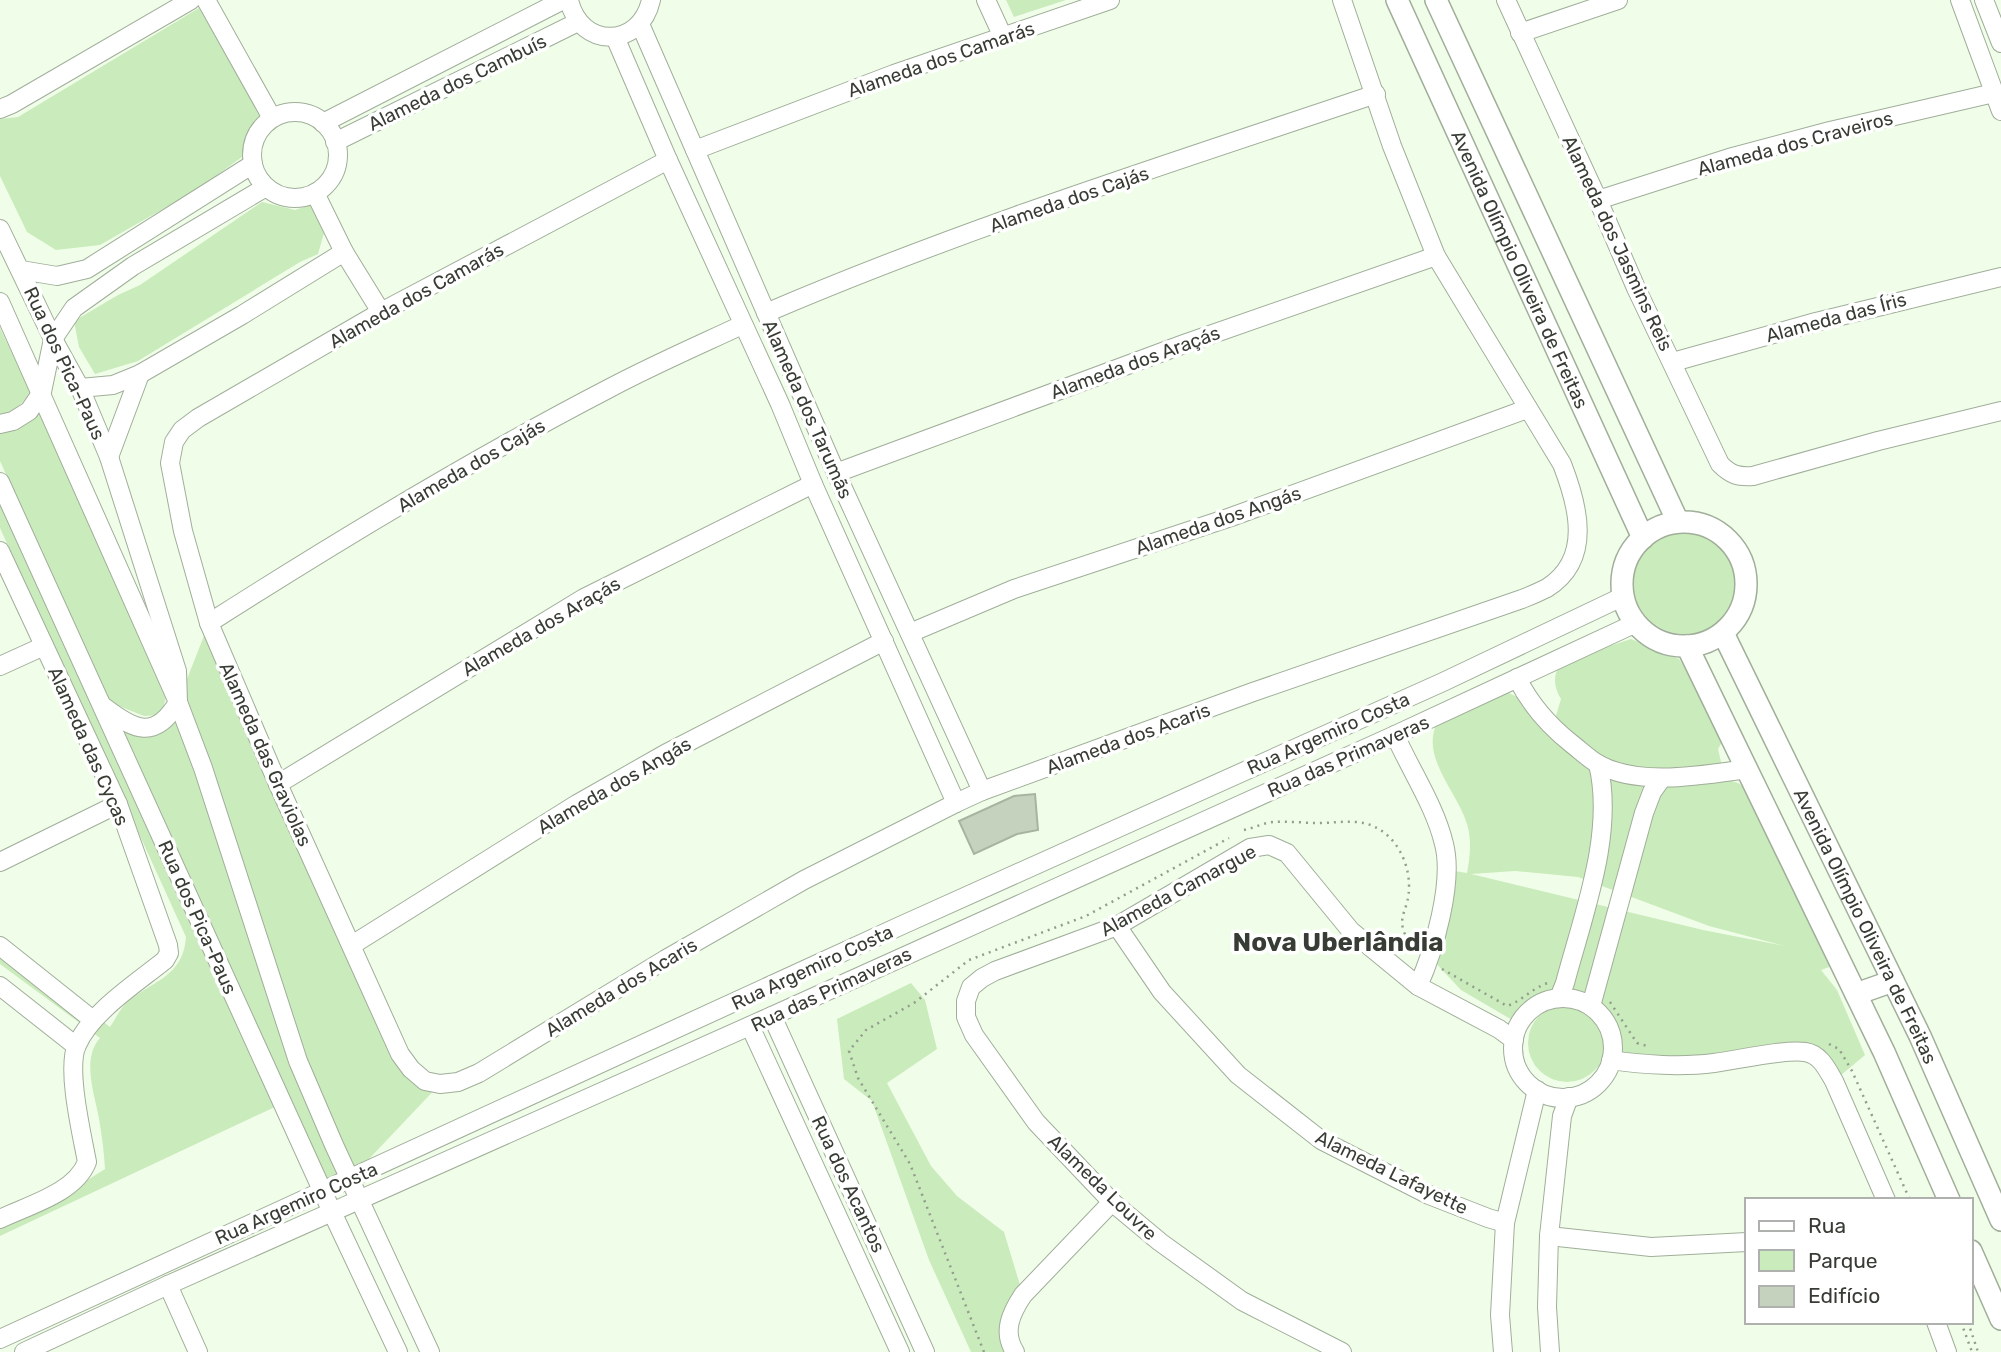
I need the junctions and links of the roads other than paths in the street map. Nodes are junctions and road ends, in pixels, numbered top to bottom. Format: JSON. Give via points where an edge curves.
{"nodes":[{"id":1,"x":191,"y":0,"type":"edge"},
{"id":2,"x":206,"y":0,"type":"edge"},
{"id":3,"x":563,"y":0,"type":"edge"},
{"id":4,"x":569,"y":0,"type":"edge"},
{"id":5,"x":651,"y":0,"type":"edge"},
{"id":6,"x":986,"y":0,"type":"edge"},
{"id":7,"x":1110,"y":0,"type":"edge"},
{"id":8,"x":1342,"y":0,"type":"edge"},
{"id":9,"x":1397,"y":0,"type":"edge"},
{"id":10,"x":1436,"y":0,"type":"edge"},
{"id":11,"x":1506,"y":0,"type":"edge"},
{"id":12,"x":1618,"y":0,"type":"edge"},
{"id":13,"x":1984,"y":0,"type":"edge"},
{"id":14,"x":1962,"y":5,"type":"edge"},
{"id":15,"x":578,"y":22,"type":"junction"},
{"id":16,"x":640,"y":24,"type":"junction"},
{"id":17,"x":1520,"y":33,"type":"junction"},
{"id":18,"x":615,"y":37,"type":"junction"},
{"id":19,"x":1003,"y":37,"type":"junction"},
{"id":20,"x":2001,"y":43,"type":"edge"},
{"id":21,"x":1994,"y":93,"type":"junction"},
{"id":22,"x":1376,"y":94,"type":"junction"},
{"id":23,"x":0,"y":109,"type":"edge"},
{"id":24,"x":2001,"y":111,"type":"edge"},
{"id":25,"x":272,"y":118,"type":"junction"},
{"id":26,"x":323,"y":123,"type":"junction"},
{"id":27,"x":335,"y":142,"type":"junction"},
{"id":28,"x":695,"y":150,"type":"junction"},
{"id":29,"x":668,"y":160,"type":"junction"},
{"id":30,"x":253,"y":164,"type":"junction"},
{"id":31,"x":266,"y":187,"type":"junction"},
{"id":32,"x":315,"y":193,"type":"junction"},
{"id":33,"x":1598,"y":200,"type":"junction"},
{"id":34,"x":191,"y":203,"type":"junction"},
{"id":35,"x":205,"y":225,"type":"junction"},
{"id":36,"x":0,"y":229,"type":"edge"},
{"id":37,"x":730,"y":232,"type":"junction"},
{"id":38,"x":705,"y":242,"type":"junction"},
{"id":39,"x":122,"y":247,"type":"junction"},
{"id":40,"x":344,"y":252,"type":"junction"},
{"id":41,"x":1436,"y":256,"type":"junction"},
{"id":42,"x":133,"y":267,"type":"junction"},
{"id":43,"x":22,"y":270,"type":"junction"},
{"id":44,"x":2001,"y":277,"type":"edge"},
{"id":45,"x":0,"y":303,"type":"edge"},
{"id":46,"x":382,"y":312,"type":"junction"},
{"id":47,"x":766,"y":313,"type":"junction"},
{"id":48,"x":742,"y":325,"type":"junction"},
{"id":49,"x":53,"y":339,"type":"junction"},
{"id":50,"x":1673,"y":362,"type":"junction"},
{"id":51,"x":140,"y":374,"type":"junction"},
{"id":52,"x":79,"y":388,"type":"junction"},
{"id":53,"x":41,"y":392,"type":"junction"},
{"id":54,"x":801,"y":394,"type":"junction"},
{"id":55,"x":780,"y":404,"type":"junction"},
{"id":56,"x":1527,"y":409,"type":"junction"},
{"id":57,"x":2001,"y":411,"type":"edge"},
{"id":58,"x":0,"y":424,"type":"edge"},
{"id":59,"x":174,"y":442,"type":"joint"},
{"id":60,"x":110,"y":457,"type":"junction"},
{"id":61,"x":836,"y":473,"type":"junction"},
{"id":62,"x":0,"y":481,"type":"edge"},
{"id":63,"x":813,"y":484,"type":"junction"},
{"id":64,"x":1678,"y":522,"type":"junction"},
{"id":65,"x":1643,"y":538,"type":"junction"},
{"id":66,"x":0,"y":551,"type":"edge"},
{"id":67,"x":874,"y":555,"type":"junction"},
{"id":68,"x":850,"y":566,"type":"junction"},
{"id":69,"x":1624,"y":596,"type":"junction"},
{"id":70,"x":209,"y":623,"type":"junction"},
{"id":71,"x":1636,"y":623,"type":"junction"},
{"id":72,"x":910,"y":633,"type":"junction"},
{"id":73,"x":1723,"y":633,"type":"junction"},
{"id":74,"x":884,"y":641,"type":"junction"},
{"id":75,"x":44,"y":646,"type":"junction"},
{"id":76,"x":1687,"y":646,"type":"junction"},
{"id":77,"x":0,"y":666,"type":"edge"},
{"id":78,"x":1517,"y":678,"type":"junction"},
{"id":79,"x":1443,"y":682,"type":"junction"},
{"id":80,"x":178,"y":702,"type":"junction"},
{"id":81,"x":101,"y":705,"type":"junction"},
{"id":82,"x":1448,"y":710,"type":"junction"},
{"id":83,"x":1395,"y":735,"type":"junction"},
{"id":84,"x":1598,"y":764,"type":"junction"},
{"id":85,"x":1747,"y":769,"type":"junction"},
{"id":86,"x":1662,"y":778,"type":"junction"},
{"id":87,"x":278,"y":784,"type":"junction"},
{"id":88,"x":982,"y":791,"type":"junction"},
{"id":89,"x":1173,"y":802,"type":"junction"},
{"id":90,"x":956,"y":803,"type":"junction"},
{"id":91,"x":118,"y":804,"type":"junction"},
{"id":92,"x":1185,"y":829,"type":"junction"},
{"id":93,"x":0,"y":862,"type":"edge"},
{"id":94,"x":1592,"y":882,"type":"junction"},
{"id":95,"x":1621,"y":890,"type":"junction"},
{"id":96,"x":1117,"y":926,"type":"junction"},
{"id":97,"x":352,"y":945,"type":"junction"},
{"id":98,"x":3,"y":956,"type":"edge"},
{"id":99,"x":1893,"y":981,"type":"junction"},
{"id":100,"x":0,"y":986,"type":"edge"},
{"id":101,"x":1418,"y":986,"type":"junction"},
{"id":102,"x":971,"y":987,"type":"joint"},
{"id":103,"x":1856,"y":994,"type":"junction"},
{"id":104,"x":1559,"y":998,"type":"junction"},
{"id":105,"x":1591,"y":1006,"type":"junction"},
{"id":106,"x":772,"y":1016,"type":"junction"},
{"id":107,"x":93,"y":1020,"type":"junction"},
{"id":108,"x":750,"y":1026,"type":"junction"},
{"id":109,"x":1514,"y":1040,"type":"junction"},
{"id":110,"x":76,"y":1046,"type":"junction"},
{"id":111,"x":400,"y":1054,"type":"joint"},
{"id":112,"x":1611,"y":1060,"type":"junction"},
{"id":113,"x":1537,"y":1090,"type":"junction"},
{"id":114,"x":1569,"y":1097,"type":"junction"},
{"id":115,"x":350,"y":1179,"type":"junction"},
{"id":116,"x":323,"y":1191,"type":"junction"},
{"id":117,"x":1885,"y":1198,"type":"edge"},
{"id":118,"x":1948,"y":1198,"type":"edge"},
{"id":119,"x":360,"y":1199,"type":"junction"},
{"id":120,"x":1112,"y":1202,"type":"junction"},
{"id":121,"x":332,"y":1212,"type":"junction"},
{"id":122,"x":0,"y":1219,"type":"edge"},
{"id":123,"x":2001,"y":1220,"type":"edge"},
{"id":124,"x":1505,"y":1223,"type":"junction"},
{"id":125,"x":1549,"y":1236,"type":"junction"},
{"id":126,"x":1745,"y":1242,"type":"edge"},
{"id":127,"x":1973,"y":1256,"type":"edge"},
{"id":128,"x":168,"y":1284,"type":"junction"},
{"id":129,"x":2001,"y":1319,"type":"edge"},
{"id":130,"x":1937,"y":1324,"type":"edge"},
{"id":131,"x":22,"y":1328,"type":"junction"},
{"id":132,"x":0,"y":1339,"type":"edge"},
{"id":133,"x":1012,"y":1344,"type":"edge"},
{"id":134,"x":30,"y":1351,"type":"edge"},
{"id":135,"x":198,"y":1352,"type":"edge"},
{"id":136,"x":398,"y":1352,"type":"edge"},
{"id":137,"x":430,"y":1352,"type":"edge"},
{"id":138,"x":900,"y":1352,"type":"edge"},
{"id":139,"x":925,"y":1352,"type":"edge"},
{"id":140,"x":1342,"y":1352,"type":"edge"},
{"id":141,"x":1503,"y":1352,"type":"edge"},
{"id":142,"x":1550,"y":1352,"type":"edge"},
{"id":143,"x":1947,"y":1352,"type":"edge"}],
"edges":[{"from":1,"to":23,"type":"street"},
{"from":2,"to":25,"type":"street"},
{"from":3,"to":26,"type":"street","name":"Alameda dos Cambuís"},
{"from":4,"to":15,"type":"street"},
{"from":5,"to":16,"type":"street"},
{"from":6,"to":19,"type":"street"},
{"from":7,"to":19,"type":"street","name":"Alameda dos Camarás"},
{"from":8,"to":22,"type":"street"},
{"from":9,"to":65,"type":"main road","name":"Avenida Olímpio Oliveira de Freitas"},
{"from":10,"to":64,"type":"main road","name":"Avenida Olímpio Oliveira de Freitas"},
{"from":11,"to":17,"type":"street","name":"Alameda dos Jasmins Reis"},
{"from":12,"to":17,"type":"street"},
{"from":13,"to":14,"type":"street"},
{"from":13,"to":20,"type":"street"},
{"from":14,"to":21,"type":"street"},
{"from":15,"to":18,"type":"street","via":[[601,36]]},
{"from":15,"to":27,"type":"street","name":"Alameda dos Cambuís"},
{"from":16,"to":18,"type":"street"},
{"from":16,"to":28,"type":"street","name":"Alameda dos Tarumãs"},
{"from":17,"to":33,"type":"street","name":"Alameda dos Jasmins Reis"},
{"from":18,"to":29,"type":"street","name":"Alameda dos Tarumãs"},
{"from":19,"to":28,"type":"street","name":"Alameda dos Camarás"},
{"from":21,"to":24,"type":"street"},
{"from":21,"to":33,"type":"street","name":"Alameda dos Craveiros","via":[[1729,158]]},
{"from":22,"to":41,"type":"street"},
{"from":22,"to":47,"type":"street","name":"Alameda dos Cajás","via":[[1078,195],[845,279]]},
{"from":25,"to":26,"type":"street","via":[[293,112]]},
{"from":25,"to":30,"type":"street","via":[[255,138]]},
{"from":26,"to":27,"type":"street"},
{"from":27,"to":32,"type":"street","via":[[338,154],[332,177]]},
{"from":28,"to":37,"type":"street","name":"Alameda dos Tarumãs"},
{"from":29,"to":38,"type":"street","name":"Alameda dos Tarumãs"},
{"from":29,"to":46,"type":"street","name":"Alameda dos Camarás"},
{"from":30,"to":31,"type":"street"},
{"from":30,"to":34,"type":"street"},
{"from":31,"to":32,"type":"street","via":[[290,198]]},
{"from":31,"to":35,"type":"street"},
{"from":32,"to":40,"type":"street"},
{"from":33,"to":50,"type":"street","name":"Alameda dos Jasmins Reis"},
{"from":34,"to":35,"type":"street"},
{"from":34,"to":39,"type":"street"},
{"from":35,"to":42,"type":"street"},
{"from":36,"to":43,"type":"street","name":"Rua dos Pica-Paus"},
{"from":37,"to":38,"type":"street"},
{"from":37,"to":47,"type":"street","name":"Alameda dos Tarumãs"},
{"from":38,"to":48,"type":"street","name":"Alameda dos Tarumãs"},
{"from":39,"to":42,"type":"street"},
{"from":39,"to":43,"type":"street","via":[[87,269],[57,276]]},
{"from":40,"to":46,"type":"street"},
{"from":40,"to":51,"type":"street"},
{"from":41,"to":56,"type":"street","name":"Alameda dos Acaris"},
{"from":41,"to":61,"type":"street","name":"Alameda dos Araçás"},
{"from":42,"to":49,"type":"street","via":[[74,308]]},
{"from":43,"to":49,"type":"street","name":"Rua dos Pica-Paus"},
{"from":44,"to":50,"type":"street","name":"Alameda das Íris","via":[[1816,321]]},
{"from":45,"to":53,"type":"street","name":"Rua dos Pica-Paus"},
{"from":46,"to":59,"type":"street","name":"Alameda dos Camarás","via":[[198,418]]},
{"from":47,"to":54,"type":"street","name":"Alameda dos Tarumãs"},
{"from":48,"to":55,"type":"street","name":"Alameda dos Tarumãs"},
{"from":48,"to":70,"type":"street","name":"Alameda dos Cajás","via":[[610,387],[503,445]]},
{"from":49,"to":52,"type":"street","name":"Rua dos Pica-Paus"},
{"from":49,"to":53,"type":"street"},
{"from":50,"to":57,"type":"street","name":"Alameda dos Jasmins Reis","via":[[1720,464],[1739,477]]},
{"from":51,"to":52,"type":"street","via":[[113,385]]},
{"from":51,"to":60,"type":"street"},
{"from":52,"to":60,"type":"street","name":"Rua dos Pica-Paus"},
{"from":53,"to":58,"type":"street","via":[[29,411]]},
{"from":53,"to":80,"type":"street","name":"Rua dos Pica-Paus"},
{"from":54,"to":55,"type":"street"},
{"from":54,"to":61,"type":"street","name":"Alameda dos Tarumãs"},
{"from":55,"to":63,"type":"street","name":"Alameda dos Tarumãs"},
{"from":56,"to":72,"type":"street","name":"Alameda dos Angás","via":[[1231,517],[1014,589]]},
{"from":56,"to":88,"type":"street","name":"Alameda dos Acaris","via":[[1562,464],[1579,521],[1571,559],[1548,587]]},
{"from":59,"to":70,"type":"street","name":"Alameda das Graviolas","via":[[170,463],[183,531]]},
{"from":60,"to":80,"type":"street","name":"Rua dos Pica-Paus","via":[[171,646]]},
{"from":61,"to":67,"type":"street","name":"Alameda dos Tarumãs"},
{"from":62,"to":81,"type":"street","name":"Rua dos Pica-Paus"},
{"from":63,"to":68,"type":"street","name":"Alameda dos Tarumãs"},
{"from":63,"to":87,"type":"street","name":"Alameda dos Araçás","via":[[584,598]]},
{"from":64,"to":65,"type":"main road"},
{"from":64,"to":73,"type":"main road","via":[[1709,527],[1741,558],[1746,594],[1738,616]]},
{"from":65,"to":69,"type":"main road","via":[[1630,554],[1623,575]]},
{"from":66,"to":75,"type":"street","name":"Alameda das Cycas"},
{"from":67,"to":68,"type":"street"},
{"from":67,"to":72,"type":"street","name":"Alameda dos Tarumãs"},
{"from":68,"to":74,"type":"street","name":"Alameda dos Tarumãs"},
{"from":69,"to":71,"type":"main road"},
{"from":69,"to":79,"type":"street","name":"Rua Argemiro Costa"},
{"from":70,"to":87,"type":"street","name":"Alameda das Graviolas"},
{"from":71,"to":76,"type":"main road","via":[[1650,636]]},
{"from":71,"to":78,"type":"street","name":"Rua das Primaveras"},
{"from":72,"to":88,"type":"street","name":"Alameda dos Tarumãs"},
{"from":73,"to":76,"type":"main road"},
{"from":73,"to":99,"type":"main road","name":"Avenida Olímpio Oliveira de Freitas"},
{"from":74,"to":90,"type":"street","name":"Alameda dos Tarumãs"},
{"from":74,"to":97,"type":"street","name":"Alameda dos Angás","via":[[588,798]]},
{"from":75,"to":77,"type":"street"},
{"from":75,"to":91,"type":"street","name":"Alameda das Cycas"},
{"from":76,"to":85,"type":"main road","name":"Avenida Olímpio Oliveira de Freitas"},
{"from":78,"to":82,"type":"street","name":"Rua das Primaveras"},
{"from":78,"to":84,"type":"street","via":[[1553,729]]},
{"from":79,"to":82,"type":"street","via":[[1441,692]]},
{"from":79,"to":89,"type":"street","name":"Rua Argemiro Costa"},
{"from":80,"to":81,"type":"street","via":[[164,721],[151,728],[125,723]]},
{"from":80,"to":115,"type":"street","name":"Rua dos Pica-Paus","via":[[204,768],[298,1061]]},
{"from":81,"to":116,"type":"street","name":"Rua dos Pica-Paus"},
{"from":82,"to":83,"type":"street","name":"Rua das Primaveras"},
{"from":83,"to":92,"type":"street","name":"Rua das Primaveras"},
{"from":83,"to":101,"type":"street","via":[[1434,816],[1448,870],[1431,958]]},
{"from":84,"to":86,"type":"street","via":[[1621,773]]},
{"from":84,"to":94,"type":"street","via":[[1603,783],[1602,828]]},
{"from":85,"to":86,"type":"street"},
{"from":85,"to":103,"type":"main road","name":"Avenida Olímpio Oliveira de Freitas"},
{"from":86,"to":95,"type":"street","via":[[1644,813]]},
{"from":87,"to":97,"type":"street","name":"Alameda das Graviolas"},
{"from":88,"to":90,"type":"street","name":"Alameda dos Acaris"},
{"from":89,"to":92,"type":"street"},
{"from":89,"to":115,"type":"street","name":"Rua Argemiro Costa"},
{"from":90,"to":111,"type":"street","name":"Alameda dos Acaris","via":[[804,880],[479,1073],[458,1082],[425,1081]]},
{"from":91,"to":93,"type":"street"},
{"from":91,"to":107,"type":"street","name":"Alameda das Cycas","via":[[169,953]]},
{"from":92,"to":106,"type":"street","name":"Rua das Primaveras"},
{"from":94,"to":95,"type":"street"},
{"from":94,"to":104,"type":"street"},
{"from":95,"to":105,"type":"street"},
{"from":96,"to":101,"type":"street","name":"Alameda Camargue","via":[[1250,848],[1269,845],[1287,853],[1351,931]]},
{"from":96,"to":102,"type":"street","name":"Alameda Camargue","via":[[995,971]]},
{"from":96,"to":124,"type":"street","name":"Alameda Lafayette","via":[[1162,992],[1238,1075],[1321,1140],[1429,1195]]},
{"from":97,"to":111,"type":"street","name":"Alameda das Graviolas"},
{"from":98,"to":107,"type":"street"},
{"from":99,"to":103,"type":"main road"},
{"from":99,"to":123,"type":"main road","name":"Avenida Olímpio Oliveira de Freitas"},
{"from":100,"to":110,"type":"street"},
{"from":101,"to":109,"type":"street"},
{"from":102,"to":120,"type":"street","name":"Alameda Louvre","via":[[965,1001],[966,1017],[974,1034],[1036,1122]]},
{"from":103,"to":118,"type":"main road","name":"Avenida Olímpio Oliveira de Freitas"},
{"from":104,"to":105,"type":"street"},
{"from":104,"to":109,"type":"street","via":[[1529,1011]]},
{"from":105,"to":112,"type":"street","via":[[1609,1030]]},
{"from":106,"to":108,"type":"street","name":"Rua das Primaveras"},
{"from":106,"to":139,"type":"street","name":"Rua dos Acantos"},
{"from":107,"to":110,"type":"street"},
{"from":108,"to":119,"type":"street","name":"Rua das Primaveras"},
{"from":108,"to":138,"type":"street","name":"Rua dos Acantos"},
{"from":109,"to":113,"type":"street","via":[[1521,1074]]},
{"from":110,"to":122,"type":"street","via":[[74,1078],[87,1162],[82,1175],[70,1186]]},
{"from":112,"to":114,"type":"street","via":[[1596,1085]]},
{"from":112,"to":117,"type":"street","via":[[1710,1064],[1792,1053],[1816,1056],[1834,1081]]},
{"from":113,"to":114,"type":"street","via":[[1552,1097]]},
{"from":113,"to":124,"type":"street"},
{"from":114,"to":125,"type":"street","via":[[1562,1116]]},
{"from":115,"to":116,"type":"street","name":"Rua Argemiro Costa"},
{"from":115,"to":119,"type":"street","name":"Rua dos Pica-Paus"},
{"from":116,"to":121,"type":"street","name":"Rua dos Pica-Paus"},
{"from":116,"to":131,"type":"street","name":"Rua Argemiro Costa"},
{"from":119,"to":121,"type":"street","name":"Rua das Primaveras"},
{"from":119,"to":137,"type":"street","name":"Rua dos Pica-Paus"},
{"from":120,"to":133,"type":"street","via":[[1023,1295],[1011,1316]]},
{"from":120,"to":140,"type":"street","name":"Alameda Louvre","via":[[1242,1301]]},
{"from":121,"to":128,"type":"street","name":"Rua das Primaveras"},
{"from":121,"to":136,"type":"street","name":"Rua dos Pica-Paus"},
{"from":124,"to":141,"type":"street","via":[[1500,1315]]},
{"from":125,"to":126,"type":"street","via":[[1651,1247]]},
{"from":125,"to":142,"type":"street"},
{"from":127,"to":129,"type":"main road"},
{"from":128,"to":134,"type":"street","name":"Rua das Primaveras"},
{"from":128,"to":135,"type":"street"},
{"from":130,"to":143,"type":"street"},
{"from":131,"to":132,"type":"street","name":"Rua Argemiro Costa"},
{"from":131,"to":134,"type":"street"}]}
